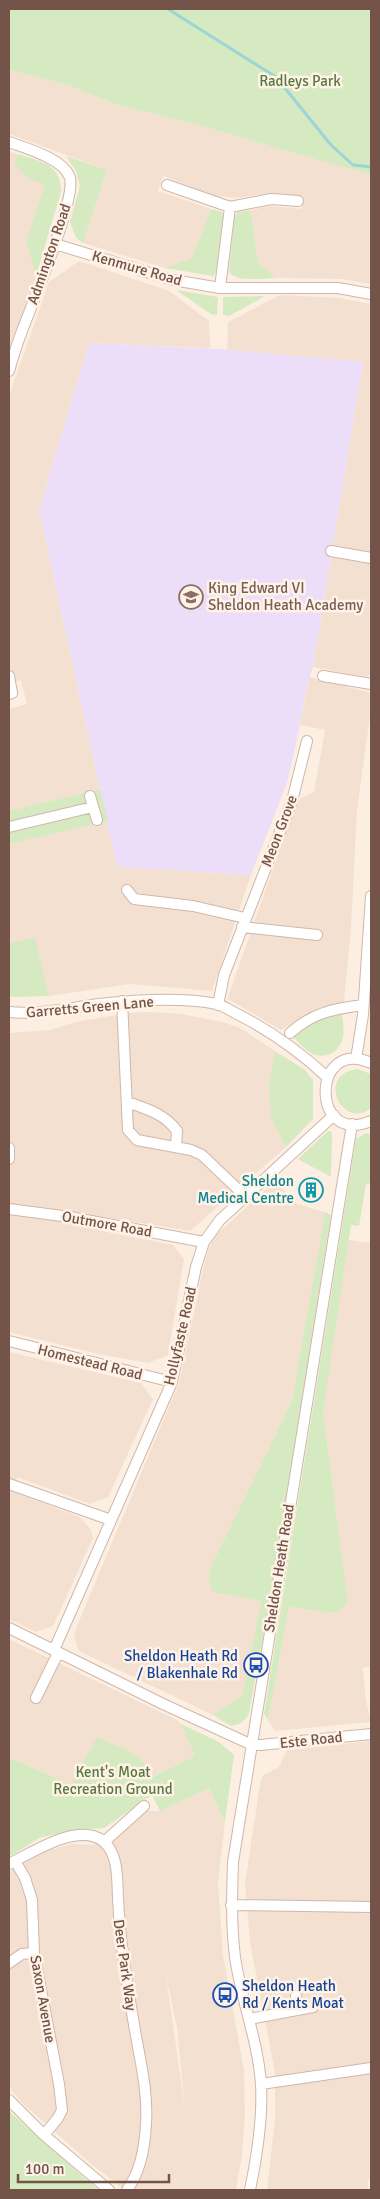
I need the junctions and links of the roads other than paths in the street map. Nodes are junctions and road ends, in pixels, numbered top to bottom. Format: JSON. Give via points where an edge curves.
{"nodes":[{"id":1,"x":9,"y":142,"type":"edge"},
{"id":2,"x":167,"y":184,"type":"dead end"},
{"id":3,"x":298,"y":201,"type":"dead end"},
{"id":4,"x":230,"y":207,"type":"junction"},
{"id":5,"x":55,"y":244,"type":"junction"},
{"id":6,"x":220,"y":288,"type":"junction"},
{"id":7,"x":371,"y":294,"type":"edge"},
{"id":8,"x":9,"y":371,"type":"edge"},
{"id":9,"x":332,"y":551,"type":"dead end"},
{"id":10,"x":371,"y":558,"type":"edge"},
{"id":11,"x":9,"y":676,"type":"edge"},
{"id":12,"x":323,"y":676,"type":"dead end"},
{"id":13,"x":371,"y":684,"type":"edge"},
{"id":14,"x":9,"y":694,"type":"edge"},
{"id":15,"x":307,"y":741,"type":"dead end"},
{"id":16,"x":90,"y":796,"type":"dead end"},
{"id":17,"x":93,"y":807,"type":"junction"},
{"id":18,"x":97,"y":820,"type":"dead end"},
{"id":19,"x":9,"y":827,"type":"edge"},
{"id":20,"x":126,"y":890,"type":"dead end"},
{"id":21,"x":371,"y":896,"type":"edge"},
{"id":22,"x":243,"y":923,"type":"junction"},
{"id":23,"x":317,"y":935,"type":"dead end"},
{"id":24,"x":122,"y":1001,"type":"junction"},
{"id":25,"x":218,"y":1005,"type":"junction"},
{"id":26,"x":363,"y":1005,"type":"junction"},
{"id":27,"x":9,"y":1012,"type":"edge"},
{"id":28,"x":290,"y":1033,"type":"dead end"},
{"id":29,"x":356,"y":1059,"type":"junction"},
{"id":30,"x":371,"y":1063,"type":"edge"},
{"id":31,"x":327,"y":1077,"type":"junction"},
{"id":32,"x":128,"y":1102,"type":"junction"},
{"id":33,"x":334,"y":1115,"type":"junction"},
{"id":34,"x":371,"y":1122,"type":"edge"},
{"id":35,"x":352,"y":1124,"type":"junction"},
{"id":36,"x":176,"y":1147,"type":"junction"},
{"id":37,"x":9,"y":1148,"type":"edge"},
{"id":38,"x":9,"y":1159,"type":"edge"},
{"id":39,"x":246,"y":1197,"type":"junction"},
{"id":40,"x":9,"y":1209,"type":"edge"},
{"id":41,"x":204,"y":1242,"type":"junction"},
{"id":42,"x":9,"y":1341,"type":"edge"},
{"id":43,"x":172,"y":1382,"type":"junction"},
{"id":44,"x":9,"y":1484,"type":"edge"},
{"id":45,"x":111,"y":1520,"type":"junction"},
{"id":46,"x":9,"y":1628,"type":"edge"},
{"id":47,"x":56,"y":1652,"type":"junction"},
{"id":48,"x":36,"y":1698,"type":"dead end"},
{"id":49,"x":371,"y":1734,"type":"edge"},
{"id":50,"x":250,"y":1744,"type":"junction"},
{"id":51,"x":144,"y":1806,"type":"dead end"},
{"id":52,"x":104,"y":1842,"type":"junction"},
{"id":53,"x":12,"y":1862,"type":"edge"},
{"id":54,"x":231,"y":1905,"type":"junction"},
{"id":55,"x":371,"y":1907,"type":"edge"},
{"id":56,"x":34,"y":1953,"type":"junction"},
{"id":57,"x":9,"y":1962,"type":"edge"},
{"id":58,"x":296,"y":1996,"type":"dead end"},
{"id":59,"x":314,"y":2007,"type":"dead end"},
{"id":60,"x":298,"y":2010,"type":"junction"},
{"id":61,"x":249,"y":2019,"type":"junction"},
{"id":62,"x":371,"y":2068,"type":"edge"},
{"id":63,"x":261,"y":2084,"type":"junction"},
{"id":64,"x":9,"y":2100,"type":"edge"},
{"id":65,"x":44,"y":2135,"type":"junction"},
{"id":66,"x":109,"y":2190,"type":"edge"},
{"id":67,"x":127,"y":2190,"type":"edge"},
{"id":68,"x":250,"y":2190,"type":"edge"}],
"edges":[{"from":1,"to":5,"type":"street","name":"Admington Road","via":[[60,164],[70,178],[70,194]]},
{"from":2,"to":4,"type":"street"},
{"from":3,"to":4,"type":"street","via":[[271,199]]},
{"from":4,"to":6,"type":"street"},
{"from":5,"to":6,"type":"street","name":"Kenmure Road","via":[[173,280]]},
{"from":5,"to":8,"type":"street","name":"Admington Road"},
{"from":6,"to":7,"type":"street","name":"Kenmure Road","via":[[338,288]]},
{"from":9,"to":10,"type":"street"},
{"from":11,"to":14,"type":"street","via":[[12,694]]},
{"from":12,"to":13,"type":"street"},
{"from":15,"to":22,"type":"street","name":"Meon Grove","via":[[292,801]]},
{"from":16,"to":17,"type":"street"},
{"from":17,"to":18,"type":"street"},
{"from":17,"to":19,"type":"street"},
{"from":20,"to":22,"type":"street","via":[[131,903],[193,906]]},
{"from":21,"to":26,"type":"street"},
{"from":22,"to":23,"type":"street"},
{"from":22,"to":25,"type":"street","name":"Meon Grove","via":[[224,975]]},
{"from":24,"to":25,"type":"street","name":"Garretts Green Lane","via":[[187,1001]]},
{"from":24,"to":27,"type":"street","name":"Garretts Green Lane","via":[[31,1014]]},
{"from":24,"to":32,"type":"street"},
{"from":25,"to":31,"type":"street","name":"Garretts Green Lane","via":[[280,1039]]},
{"from":26,"to":28,"type":"street","via":[[314,1015]]},
{"from":26,"to":29,"type":"street"},
{"from":29,"to":30,"type":"street"},
{"from":29,"to":31,"type":"street","via":[[338,1065]]},
{"from":31,"to":33,"type":"street","via":[[324,1096]]},
{"from":32,"to":36,"type":"street","via":[[170,1121],[177,1131]]},
{"from":32,"to":36,"type":"street","via":[[128,1130],[137,1140]]},
{"from":33,"to":35,"type":"street"},
{"from":33,"to":39,"type":"street","name":"Hollyfaste Road"},
{"from":34,"to":35,"type":"street"},
{"from":35,"to":50,"type":"street","name":"Sheldon Heath Road"},
{"from":36,"to":39,"type":"street","via":[[202,1155]]},
{"from":37,"to":38,"type":"street"},
{"from":39,"to":41,"type":"street","name":"Hollyfaste Road","via":[[220,1220]]},
{"from":40,"to":41,"type":"street","name":"Outmore Road"},
{"from":41,"to":43,"type":"street","name":"Hollyfaste Road"},
{"from":42,"to":43,"type":"street","name":"Homestead Road"},
{"from":43,"to":45,"type":"street","name":"Hollyfaste Road"},
{"from":44,"to":45,"type":"street"},
{"from":45,"to":47,"type":"street","name":"Hollyfaste Road"},
{"from":46,"to":47,"type":"street"},
{"from":47,"to":48,"type":"street","name":"Hollyfaste Road"},
{"from":47,"to":50,"type":"street"},
{"from":49,"to":50,"type":"street","name":"Este Road"},
{"from":50,"to":54,"type":"street","name":"Sheldon Heath Road","via":[[233,1862]]},
{"from":51,"to":52,"type":"street"},
{"from":52,"to":53,"type":"street","via":[[91,1835],[71,1835]]},
{"from":52,"to":67,"type":"street","name":"Deer Park Way","via":[[117,1867],[120,1948],[143,2079],[146,2122],[137,2176]]},
{"from":53,"to":56,"type":"street","name":"Saxon Avenue","via":[[25,1878],[32,1900]]},
{"from":54,"to":55,"type":"street"},
{"from":54,"to":61,"type":"street","name":"Sheldon Heath Road","via":[[235,1958]]},
{"from":56,"to":57,"type":"street","via":[[22,1954]]},
{"from":56,"to":65,"type":"street","name":"Saxon Avenue","via":[[62,2110]]},
{"from":58,"to":60,"type":"street"},
{"from":59,"to":60,"type":"street"},
{"from":60,"to":61,"type":"street"},
{"from":61,"to":63,"type":"street","name":"Sheldon Heath Road"},
{"from":62,"to":63,"type":"street"},
{"from":63,"to":68,"type":"street","name":"Sheldon Heath Road","via":[[258,2152]]},
{"from":64,"to":65,"type":"street"},
{"from":65,"to":66,"type":"street"}]}
